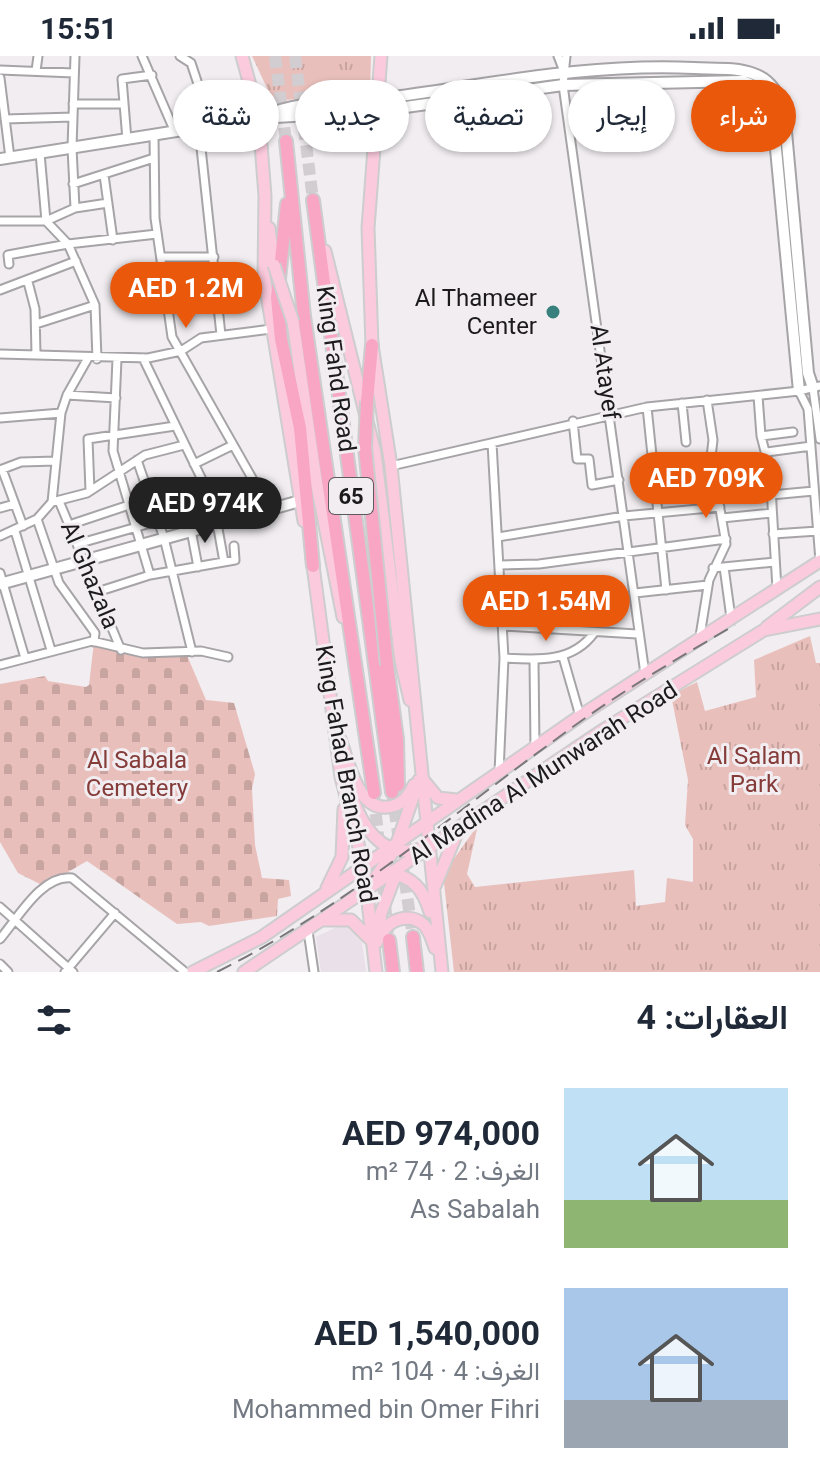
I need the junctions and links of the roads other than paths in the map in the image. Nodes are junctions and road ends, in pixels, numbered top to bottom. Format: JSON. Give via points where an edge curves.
{"nodes":[{"id":1,"x":38,"y":56,"type":"edge"},
{"id":2,"x":75,"y":56,"type":"edge"},
{"id":3,"x":142,"y":56,"type":"edge"},
{"id":4,"x":180,"y":56,"type":"edge"},
{"id":5,"x":242,"y":56,"type":"edge"},
{"id":6,"x":381,"y":56,"type":"edge"},
{"id":7,"x":558,"y":56,"type":"edge"},
{"id":8,"x":566,"y":56,"type":"edge"},
{"id":9,"x":0,"y":70,"type":"edge"},
{"id":10,"x":36,"y":71,"type":"junction"},
{"id":11,"x":564,"y":71,"type":"junction"},
{"id":12,"x":74,"y":73,"type":"junction"},
{"id":13,"x":152,"y":75,"type":"junction"},
{"id":14,"x":0,"y":78,"type":"edge"},
{"id":15,"x":197,"y":80,"type":"edge"},
{"id":16,"x":249,"y":80,"type":"edge"},
{"id":17,"x":380,"y":80,"type":"edge"},
{"id":18,"x":563,"y":85,"type":"junction"},
{"id":19,"x":1,"y":92,"type":"edge"},
{"id":20,"x":409,"y":99,"type":"edge"},
{"id":21,"x":409,"y":102,"type":"edge"},
{"id":22,"x":73,"y":104,"type":"junction"},
{"id":23,"x":124,"y":104,"type":"junction"},
{"id":24,"x":73,"y":117,"type":"junction"},
{"id":25,"x":5,"y":119,"type":"junction"},
{"id":26,"x":173,"y":127,"type":"edge"},
{"id":27,"x":173,"y":132,"type":"edge"},
{"id":28,"x":154,"y":135,"type":"junction"},
{"id":29,"x":127,"y":140,"type":"junction"},
{"id":30,"x":72,"y":148,"type":"junction"},
{"id":31,"x":202,"y":152,"type":"edge"},
{"id":32,"x":262,"y":152,"type":"edge"},
{"id":33,"x":374,"y":152,"type":"edge"},
{"id":34,"x":40,"y":153,"type":"junction"},
{"id":35,"x":5,"y":158,"type":"edge"},
{"id":36,"x":154,"y":158,"type":"junction"},
{"id":37,"x":104,"y":175,"type":"junction"},
{"id":38,"x":73,"y":184,"type":"junction"},
{"id":39,"x":265,"y":196,"type":"junction"},
{"id":40,"x":313,"y":200,"type":"joint"},
{"id":41,"x":108,"y":203,"type":"junction"},
{"id":42,"x":75,"y":208,"type":"junction"},
{"id":43,"x":0,"y":221,"type":"edge"},
{"id":44,"x":46,"y":221,"type":"junction"},
{"id":45,"x":157,"y":234,"type":"junction"},
{"id":46,"x":113,"y":240,"type":"junction"},
{"id":47,"x":68,"y":244,"type":"junction"},
{"id":48,"x":161,"y":257,"type":"junction"},
{"id":49,"x":214,"y":257,"type":"junction"},
{"id":50,"x":76,"y":261,"type":"junction"},
{"id":51,"x":9,"y":264,"type":"dead end"},
{"id":52,"x":28,"y":282,"type":"junction"},
{"id":53,"x":0,"y":290,"type":"edge"},
{"id":54,"x":95,"y":305,"type":"junction"},
{"id":55,"x":36,"y":324,"type":"junction"},
{"id":56,"x":271,"y":329,"type":"junction"},
{"id":57,"x":221,"y":335,"type":"junction"},
{"id":58,"x":372,"y":345,"type":"junction"},
{"id":59,"x":181,"y":351,"type":"junction"},
{"id":60,"x":0,"y":354,"type":"edge"},
{"id":61,"x":36,"y":355,"type":"junction"},
{"id":62,"x":92,"y":358,"type":"junction"},
{"id":63,"x":143,"y":358,"type":"junction"},
{"id":64,"x":117,"y":359,"type":"junction"},
{"id":65,"x":817,"y":387,"type":"edge"},
{"id":66,"x":799,"y":391,"type":"junction"},
{"id":67,"x":67,"y":395,"type":"junction"},
{"id":68,"x":758,"y":396,"type":"junction"},
{"id":69,"x":116,"y":398,"type":"junction"},
{"id":70,"x":707,"y":400,"type":"junction"},
{"id":71,"x":682,"y":403,"type":"junction"},
{"id":72,"x":647,"y":407,"type":"junction"},
{"id":73,"x":61,"y":413,"type":"junction"},
{"id":74,"x":611,"y":414,"type":"junction"},
{"id":75,"x":0,"y":418,"type":"edge"},
{"id":76,"x":573,"y":421,"type":"junction"},
{"id":77,"x":175,"y":426,"type":"junction"},
{"id":78,"x":793,"y":432,"type":"dead end"},
{"id":79,"x":761,"y":436,"type":"junction"},
{"id":80,"x":114,"y":437,"type":"junction"},
{"id":81,"x":820,"y":439,"type":"edge"},
{"id":82,"x":686,"y":442,"type":"dead end"},
{"id":83,"x":492,"y":443,"type":"junction"},
{"id":84,"x":184,"y":445,"type":"junction"},
{"id":85,"x":233,"y":445,"type":"junction"},
{"id":86,"x":811,"y":446,"type":"junction"},
{"id":87,"x":767,"y":452,"type":"junction"},
{"id":88,"x":137,"y":460,"type":"junction"},
{"id":89,"x":56,"y":461,"type":"junction"},
{"id":90,"x":194,"y":464,"type":"junction"},
{"id":91,"x":391,"y":466,"type":"junction"},
{"id":92,"x":770,"y":466,"type":"junction"},
{"id":93,"x":1,"y":469,"type":"edge"},
{"id":94,"x":713,"y":471,"type":"junction"},
{"id":95,"x":118,"y":473,"type":"junction"},
{"id":96,"x":619,"y":480,"type":"junction"},
{"id":97,"x":90,"y":491,"type":"junction"},
{"id":98,"x":814,"y":491,"type":"junction"},
{"id":99,"x":209,"y":493,"type":"junction"},
{"id":100,"x":771,"y":495,"type":"junction"},
{"id":101,"x":150,"y":498,"type":"junction"},
{"id":102,"x":56,"y":501,"type":"junction"},
{"id":103,"x":300,"y":501,"type":"junction"},
{"id":104,"x":15,"y":504,"type":"junction"},
{"id":105,"x":129,"y":505,"type":"junction"},
{"id":106,"x":720,"y":507,"type":"junction"},
{"id":107,"x":0,"y":508,"type":"edge"},
{"id":108,"x":269,"y":508,"type":"junction"},
{"id":109,"x":154,"y":510,"type":"junction"},
{"id":110,"x":657,"y":513,"type":"junction"},
{"id":111,"x":772,"y":513,"type":"junction"},
{"id":112,"x":624,"y":516,"type":"junction"},
{"id":113,"x":722,"y":518,"type":"junction"},
{"id":114,"x":37,"y":519,"type":"junction"},
{"id":115,"x":158,"y":521,"type":"junction"},
{"id":116,"x":220,"y":522,"type":"junction"},
{"id":117,"x":69,"y":525,"type":"junction"},
{"id":118,"x":23,"y":526,"type":"junction"},
{"id":119,"x":136,"y":527,"type":"junction"},
{"id":120,"x":191,"y":530,"type":"junction"},
{"id":121,"x":15,"y":531,"type":"junction"},
{"id":122,"x":818,"y":531,"type":"junction"},
{"id":123,"x":773,"y":534,"type":"junction"},
{"id":124,"x":0,"y":536,"type":"edge"},
{"id":125,"x":498,"y":537,"type":"junction"},
{"id":126,"x":164,"y":538,"type":"junction"},
{"id":127,"x":726,"y":539,"type":"junction"},
{"id":128,"x":77,"y":544,"type":"junction"},
{"id":129,"x":141,"y":545,"type":"junction"},
{"id":130,"x":234,"y":546,"type":"dead end"},
{"id":131,"x":661,"y":549,"type":"junction"},
{"id":132,"x":629,"y":553,"type":"junction"},
{"id":133,"x":84,"y":561,"type":"junction"},
{"id":134,"x":820,"y":561,"type":"edge"},
{"id":135,"x":224,"y":562,"type":"junction"},
{"id":136,"x":775,"y":562,"type":"junction"},
{"id":137,"x":499,"y":565,"type":"junction"},
{"id":138,"x":313,"y":566,"type":"junction"},
{"id":139,"x":198,"y":567,"type":"junction"},
{"id":140,"x":724,"y":567,"type":"junction"},
{"id":141,"x":713,"y":568,"type":"junction"},
{"id":142,"x":54,"y":569,"type":"junction"},
{"id":143,"x":172,"y":571,"type":"junction"},
{"id":144,"x":814,"y":572,"type":"edge"},
{"id":145,"x":150,"y":575,"type":"junction"},
{"id":146,"x":27,"y":577,"type":"junction"},
{"id":147,"x":1,"y":580,"type":"edge"},
{"id":148,"x":708,"y":585,"type":"junction"},
{"id":149,"x":820,"y":587,"type":"edge"},
{"id":150,"x":777,"y":589,"type":"junction"},
{"id":151,"x":666,"y":590,"type":"junction"},
{"id":152,"x":97,"y":592,"type":"junction"},
{"id":153,"x":635,"y":593,"type":"junction"},
{"id":154,"x":731,"y":618,"type":"junction"},
{"id":155,"x":820,"y":619,"type":"edge"},
{"id":156,"x":503,"y":626,"type":"junction"},
{"id":157,"x":764,"y":630,"type":"junction"},
{"id":158,"x":594,"y":633,"type":"junction"},
{"id":159,"x":637,"y":634,"type":"junction"},
{"id":160,"x":700,"y":636,"type":"junction"},
{"id":161,"x":350,"y":641,"type":"junction"},
{"id":162,"x":94,"y":642,"type":"junction"},
{"id":163,"x":51,"y":650,"type":"junction"},
{"id":164,"x":121,"y":650,"type":"junction"},
{"id":165,"x":192,"y":652,"type":"junction"},
{"id":166,"x":228,"y":657,"type":"dead end"},
{"id":167,"x":563,"y":657,"type":"junction"},
{"id":168,"x":25,"y":658,"type":"junction"},
{"id":169,"x":504,"y":658,"type":"junction"},
{"id":170,"x":534,"y":660,"type":"junction"},
{"id":171,"x":0,"y":665,"type":"edge"},
{"id":172,"x":645,"y":674,"type":"junction"},
{"id":173,"x":332,"y":716,"type":"junction"},
{"id":174,"x":580,"y":716,"type":"junction"},
{"id":175,"x":421,"y":745,"type":"junction"},
{"id":176,"x":535,"y":747,"type":"junction"},
{"id":177,"x":499,"y":774,"type":"junction"},
{"id":178,"x":423,"y":778,"type":"junction"},
{"id":179,"x":343,"y":793,"type":"junction"},
{"id":180,"x":374,"y":793,"type":"tunnel mouth"},
{"id":181,"x":458,"y":800,"type":"junction"},
{"id":182,"x":424,"y":821,"type":"junction"},
{"id":183,"x":461,"y":824,"type":"junction"},
{"id":184,"x":428,"y":847,"type":"junction"},
{"id":185,"x":398,"y":848,"type":"junction"},
{"id":186,"x":364,"y":867,"type":"junction"},
{"id":187,"x":392,"y":872,"type":"junction"},
{"id":188,"x":367,"y":890,"type":"junction"},
{"id":189,"x":433,"y":895,"type":"junction"},
{"id":190,"x":319,"y":898,"type":"junction"},
{"id":191,"x":0,"y":907,"type":"edge"},
{"id":192,"x":115,"y":913,"type":"junction"},
{"id":193,"x":323,"y":920,"type":"junction"},
{"id":194,"x":15,"y":921,"type":"junction"},
{"id":195,"x":308,"y":931,"type":"junction"},
{"id":196,"x":413,"y":937,"type":"tunnel mouth"},
{"id":197,"x":0,"y":939,"type":"edge"},
{"id":198,"x":389,"y":940,"type":"tunnel mouth"},
{"id":199,"x":373,"y":947,"type":"junction"},
{"id":200,"x":0,"y":964,"type":"edge"},
{"id":201,"x":442,"y":970,"type":"edge"},
{"id":202,"x":69,"y":971,"type":"edge"},
{"id":203,"x":8,"y":972,"type":"edge"},
{"id":204,"x":185,"y":972,"type":"edge"},
{"id":205,"x":193,"y":972,"type":"edge"},
{"id":206,"x":244,"y":972,"type":"edge"},
{"id":207,"x":314,"y":972,"type":"edge"},
{"id":208,"x":377,"y":972,"type":"edge"},
{"id":209,"x":393,"y":972,"type":"edge"},
{"id":210,"x":417,"y":972,"type":"edge"}],
"edges":[{"from":1,"to":10,"type":"street"},
{"from":2,"to":12,"type":"street"},
{"from":3,"to":13,"type":"street"},
{"from":4,"to":15,"type":"street","via":[[191,63]]},
{"from":5,"to":16,"type":"main road","name":"King Fahad Branch Road"},
{"from":6,"to":17,"type":"main road"},
{"from":7,"to":11,"type":"street","name":"Al Atayef"},
{"from":8,"to":11,"type":"street","name":"Al Atayef"},
{"from":9,"to":10,"type":"street"},
{"from":10,"to":12,"type":"street"},
{"from":11,"to":18,"type":"street","name":"Al Atayef"},
{"from":11,"to":20,"type":"street"},
{"from":11,"to":65,"type":"street","via":[[634,65],[744,71],[775,90],[784,110],[808,373]]},
{"from":12,"to":22,"type":"street"},
{"from":13,"to":23,"type":"street","via":[[122,79]]},
{"from":13,"to":26,"type":"street"},
{"from":14,"to":19,"type":"street"},
{"from":18,"to":21,"type":"street"},
{"from":18,"to":66,"type":"street","via":[[734,80],[753,84],[769,99]]},
{"from":18,"to":74,"type":"street","name":"Al Atayef"},
{"from":19,"to":25,"type":"street"},
{"from":22,"to":23,"type":"street"},
{"from":22,"to":24,"type":"street"},
{"from":23,"to":29,"type":"street"},
{"from":24,"to":25,"type":"street"},
{"from":24,"to":30,"type":"street"},
{"from":25,"to":35,"type":"street"},
{"from":27,"to":28,"type":"street"},
{"from":28,"to":29,"type":"street"},
{"from":28,"to":36,"type":"street"},
{"from":29,"to":30,"type":"street"},
{"from":30,"to":34,"type":"street"},
{"from":30,"to":38,"type":"street"},
{"from":31,"to":49,"type":"street"},
{"from":32,"to":39,"type":"main road","name":"King Fahad Branch Road"},
{"from":33,"to":58,"type":"main road","via":[[368,228]]},
{"from":34,"to":35,"type":"street"},
{"from":34,"to":44,"type":"street"},
{"from":36,"to":37,"type":"street"},
{"from":36,"to":45,"type":"street"},
{"from":37,"to":38,"type":"street"},
{"from":37,"to":41,"type":"street"},
{"from":38,"to":42,"type":"street"},
{"from":39,"to":56,"type":"main road","name":"King Fahad Branch Road","via":[[264,276]]},
{"from":39,"to":161,"type":"main road","bridge":true,"via":[[274,265],[293,322],[316,480]]},
{"from":40,"to":58,"type":"highway","name":"King Fahd Road","number":"65","bridge":true,"via":[[395,788],[397,739],[365,448]]},
{"from":40,"to":175,"type":"main road","via":[[375,453],[401,661]]},
{"from":41,"to":42,"type":"street"},
{"from":41,"to":46,"type":"street"},
{"from":42,"to":44,"type":"street"},
{"from":43,"to":44,"type":"street"},
{"from":44,"to":47,"type":"street"},
{"from":45,"to":46,"type":"street"},
{"from":45,"to":48,"type":"street"},
{"from":46,"to":47,"type":"street"},
{"from":47,"to":50,"type":"street"},
{"from":47,"to":51,"type":"street","via":[[8,255]]},
{"from":48,"to":49,"type":"street"},
{"from":48,"to":59,"type":"street","via":[[172,337]]},
{"from":49,"to":57,"type":"street"},
{"from":50,"to":52,"type":"street"},
{"from":50,"to":54,"type":"street"},
{"from":52,"to":53,"type":"street"},
{"from":52,"to":55,"type":"street"},
{"from":54,"to":55,"type":"street"},
{"from":54,"to":62,"type":"street"},
{"from":55,"to":61,"type":"street"},
{"from":56,"to":57,"type":"street"},
{"from":56,"to":103,"type":"main road","name":"King Fahad Branch Road"},
{"from":57,"to":59,"type":"street","via":[[201,338]]},
{"from":58,"to":91,"type":"main road"},
{"from":59,"to":63,"type":"street"},
{"from":59,"to":85,"type":"street"},
{"from":60,"to":61,"type":"street"},
{"from":61,"to":62,"type":"street"},
{"from":62,"to":64,"type":"street"},
{"from":62,"to":67,"type":"street","name":"Al Ghazala"},
{"from":63,"to":64,"type":"street"},
{"from":63,"to":77,"type":"street"},
{"from":64,"to":69,"type":"street"},
{"from":65,"to":66,"type":"street"},
{"from":65,"to":81,"type":"street"},
{"from":66,"to":68,"type":"street"},
{"from":66,"to":86,"type":"street","via":[[808,409]]},
{"from":67,"to":69,"type":"street"},
{"from":67,"to":73,"type":"street","name":"Al Ghazala"},
{"from":68,"to":70,"type":"street"},
{"from":68,"to":79,"type":"street"},
{"from":69,"to":80,"type":"street"},
{"from":70,"to":71,"type":"street"},
{"from":70,"to":94,"type":"street"},
{"from":71,"to":72,"type":"street"},
{"from":71,"to":82,"type":"street"},
{"from":72,"to":74,"type":"street"},
{"from":72,"to":110,"type":"street"},
{"from":73,"to":75,"type":"street"},
{"from":73,"to":89,"type":"street","name":"Al Ghazala"},
{"from":74,"to":76,"type":"street"},
{"from":74,"to":96,"type":"street","name":"Al Atayef"},
{"from":76,"to":83,"type":"street"},
{"from":76,"to":96,"type":"street","via":[[577,459],[589,459],[592,485]]},
{"from":77,"to":80,"type":"street"},
{"from":77,"to":84,"type":"street"},
{"from":78,"to":79,"type":"street"},
{"from":79,"to":87,"type":"street"},
{"from":80,"to":95,"type":"street"},
{"from":80,"to":97,"type":"street","via":[[88,439]]},
{"from":83,"to":91,"type":"street"},
{"from":83,"to":125,"type":"street"},
{"from":84,"to":88,"type":"street"},
{"from":84,"to":90,"type":"street"},
{"from":85,"to":90,"type":"street"},
{"from":85,"to":108,"type":"street"},
{"from":86,"to":87,"type":"street"},
{"from":86,"to":98,"type":"street"},
{"from":87,"to":92,"type":"street"},
{"from":88,"to":95,"type":"street"},
{"from":88,"to":101,"type":"street"},
{"from":89,"to":93,"type":"street","via":[[21,462]]},
{"from":89,"to":102,"type":"street","name":"Al Ghazala"},
{"from":90,"to":99,"type":"street"},
{"from":91,"to":175,"type":"main road"},
{"from":92,"to":94,"type":"street"},
{"from":92,"to":100,"type":"street"},
{"from":93,"to":104,"type":"street"},
{"from":94,"to":106,"type":"street"},
{"from":95,"to":97,"type":"street"},
{"from":95,"to":105,"type":"street"},
{"from":96,"to":112,"type":"street","name":"Al Atayef"},
{"from":97,"to":102,"type":"street"},
{"from":98,"to":100,"type":"street"},
{"from":98,"to":122,"type":"street"},
{"from":99,"to":109,"type":"street"},
{"from":99,"to":116,"type":"street"},
{"from":100,"to":111,"type":"street"},
{"from":101,"to":105,"type":"street"},
{"from":101,"to":109,"type":"street"},
{"from":102,"to":114,"type":"street"},
{"from":102,"to":117,"type":"street","name":"Al Ghazala"},
{"from":103,"to":108,"type":"street"},
{"from":103,"to":138,"type":"main road","name":"King Fahad Branch Road"},
{"from":104,"to":107,"type":"street"},
{"from":104,"to":118,"type":"street"},
{"from":105,"to":117,"type":"street"},
{"from":105,"to":119,"type":"street"},
{"from":106,"to":110,"type":"street"},
{"from":106,"to":113,"type":"street"},
{"from":108,"to":116,"type":"street"},
{"from":109,"to":115,"type":"street"},
{"from":110,"to":112,"type":"street"},
{"from":110,"to":131,"type":"street"},
{"from":111,"to":113,"type":"street"},
{"from":111,"to":123,"type":"street"},
{"from":112,"to":125,"type":"street"},
{"from":112,"to":132,"type":"street","name":"Al Atayef"},
{"from":113,"to":127,"type":"street"},
{"from":114,"to":118,"type":"street"},
{"from":114,"to":142,"type":"street"},
{"from":115,"to":119,"type":"street"},
{"from":115,"to":126,"type":"street"},
{"from":116,"to":120,"type":"street"},
{"from":116,"to":135,"type":"street"},
{"from":117,"to":128,"type":"street","name":"Al Ghazala"},
{"from":118,"to":121,"type":"street"},
{"from":119,"to":128,"type":"street"},
{"from":119,"to":129,"type":"street"},
{"from":120,"to":126,"type":"street"},
{"from":120,"to":139,"type":"street"},
{"from":121,"to":124,"type":"street"},
{"from":121,"to":146,"type":"street"},
{"from":122,"to":123,"type":"street"},
{"from":122,"to":134,"type":"street"},
{"from":123,"to":136,"type":"street"},
{"from":125,"to":137,"type":"street"},
{"from":126,"to":129,"type":"street"},
{"from":126,"to":143,"type":"street"},
{"from":127,"to":131,"type":"street"},
{"from":127,"to":141,"type":"street"},
{"from":128,"to":133,"type":"street","name":"Al Ghazala"},
{"from":129,"to":133,"type":"street"},
{"from":129,"to":145,"type":"street"},
{"from":130,"to":135,"type":"street","via":[[235,560]]},
{"from":131,"to":132,"type":"street"},
{"from":131,"to":151,"type":"street"},
{"from":132,"to":137,"type":"street"},
{"from":132,"to":153,"type":"street","name":"Al Atayef"},
{"from":133,"to":142,"type":"street"},
{"from":133,"to":152,"type":"street","name":"Al Ghazala"},
{"from":134,"to":144,"type":"main road","name":"Al Madina Al Munwarah Road"},
{"from":135,"to":139,"type":"street"},
{"from":136,"to":140,"type":"street"},
{"from":136,"to":150,"type":"street"},
{"from":137,"to":156,"type":"street"},
{"from":138,"to":161,"type":"highway","name":"King Fahd Road","number":"65","via":[[300,428],[277,298],[288,200],[286,141],[304,316]]},
{"from":138,"to":173,"type":"main road","name":"King Fahad Branch Road"},
{"from":139,"to":143,"type":"street"},
{"from":140,"to":141,"type":"street"},
{"from":140,"to":154,"type":"street"},
{"from":141,"to":148,"type":"street"},
{"from":142,"to":146,"type":"street"},
{"from":142,"to":162,"type":"street","via":[[64,593],[95,633]]},
{"from":143,"to":145,"type":"street"},
{"from":143,"to":165,"type":"street"},
{"from":144,"to":150,"type":"main road","name":"Al Madina Al Munwarah Road"},
{"from":145,"to":152,"type":"street"},
{"from":146,"to":147,"type":"street"},
{"from":146,"to":163,"type":"street"},
{"from":147,"to":168,"type":"street"},
{"from":148,"to":151,"type":"street"},
{"from":148,"to":160,"type":"street"},
{"from":149,"to":157,"type":"main road","name":"Al Madina Al Munwarah Road"},
{"from":150,"to":154,"type":"main road","name":"Al Madina Al Munwarah Road"},
{"from":151,"to":153,"type":"street"},
{"from":152,"to":164,"type":"street","name":"Al Ghazala"},
{"from":153,"to":159,"type":"street","name":"Al Atayef"},
{"from":154,"to":160,"type":"main road","name":"Al Madina Al Munwarah Road"},
{"from":155,"to":157,"type":"main road","name":"Al Madina Al Munwarah Road"},
{"from":156,"to":158,"type":"street"},
{"from":156,"to":169,"type":"street"},
{"from":157,"to":183,"type":"main road","name":"Al Madina Al Munwarah Road"},
{"from":158,"to":159,"type":"street"},
{"from":158,"to":167,"type":"street"},
{"from":159,"to":172,"type":"street","name":"Al Atayef"},
{"from":160,"to":172,"type":"main road","name":"Al Madina Al Munwarah Road"},
{"from":161,"to":180,"type":"highway","name":"King Fahd Road","number":"65"},
{"from":162,"to":163,"type":"street"},
{"from":162,"to":164,"type":"street"},
{"from":163,"to":168,"type":"street"},
{"from":164,"to":165,"type":"street"},
{"from":165,"to":166,"type":"street"},
{"from":167,"to":170,"type":"street"},
{"from":167,"to":174,"type":"street"},
{"from":168,"to":171,"type":"street"},
{"from":169,"to":170,"type":"street"},
{"from":169,"to":177,"type":"street"},
{"from":170,"to":176,"type":"street"},
{"from":172,"to":174,"type":"main road","name":"Al Madina Al Munwarah Road"},
{"from":173,"to":175,"type":"main road","via":[[361,794],[377,806],[398,805],[413,788]]},
{"from":173,"to":179,"type":"main road","name":"King Fahad Branch Road"},
{"from":173,"to":185,"type":"main road","via":[[362,824],[377,840]]},
{"from":174,"to":176,"type":"main road","name":"Al Madina Al Munwarah Road"},
{"from":175,"to":178,"type":"main road"},
{"from":175,"to":185,"type":"main road","via":[[421,774]]},
{"from":176,"to":177,"type":"main road","name":"Al Madina Al Munwarah Road"},
{"from":177,"to":181,"type":"main road","name":"Al Madina Al Munwarah Road"},
{"from":178,"to":181,"type":"main road","via":[[434,796]]},
{"from":178,"to":182,"type":"main road"},
{"from":179,"to":186,"type":"main road","name":"King Fahad Branch Road"},
{"from":179,"to":190,"type":"main road","via":[[342,857]]},
{"from":181,"to":182,"type":"main road","name":"Al Madina Al Munwarah Road"},
{"from":182,"to":184,"type":"main road"},
{"from":182,"to":185,"type":"main road"},
{"from":183,"to":184,"type":"main road","name":"Al Madina Al Munwarah Road"},
{"from":183,"to":189,"type":"main road"},
{"from":184,"to":185,"type":"main road"},
{"from":184,"to":187,"type":"main road","name":"Al Madina Al Munwarah Road"},
{"from":184,"to":189,"type":"main road"},
{"from":185,"to":186,"type":"main road","name":"Al Madina Al Munwarah Road"},
{"from":185,"to":187,"type":"main road"},
{"from":186,"to":187,"type":"main road"},
{"from":186,"to":188,"type":"main road","name":"King Fahad Branch Road"},
{"from":186,"to":190,"type":"main road","name":"Al Madina Al Munwarah Road"},
{"from":187,"to":188,"type":"main road"},
{"from":187,"to":201,"type":"main road","via":[[406,876],[424,894]]},
{"from":187,"to":208,"type":"main road","via":[[381,913]]},
{"from":188,"to":193,"type":"main road"},
{"from":188,"to":199,"type":"main road","name":"King Fahad Branch Road"},
{"from":189,"to":201,"type":"main road"},
{"from":190,"to":205,"type":"main road","name":"Al Madina Al Munwarah Road","via":[[262,937]]},
{"from":191,"to":194,"type":"street"},
{"from":192,"to":194,"type":"street","via":[[72,878],[63,877],[44,886]]},
{"from":192,"to":202,"type":"street"},
{"from":192,"to":204,"type":"street"},
{"from":193,"to":195,"type":"main road"},
{"from":193,"to":199,"type":"main road","via":[[351,920],[365,930]]},
{"from":194,"to":197,"type":"street"},
{"from":194,"to":202,"type":"street"},
{"from":195,"to":206,"type":"main road"},
{"from":195,"to":207,"type":"street"},
{"from":196,"to":210,"type":"highway"},
{"from":198,"to":209,"type":"highway"},
{"from":199,"to":208,"type":"main road","name":"King Fahad Branch Road"},
{"from":200,"to":203,"type":"street"},
{"from":201,"to":208,"type":"main road","via":[[427,928],[403,918],[384,928]]}]}
